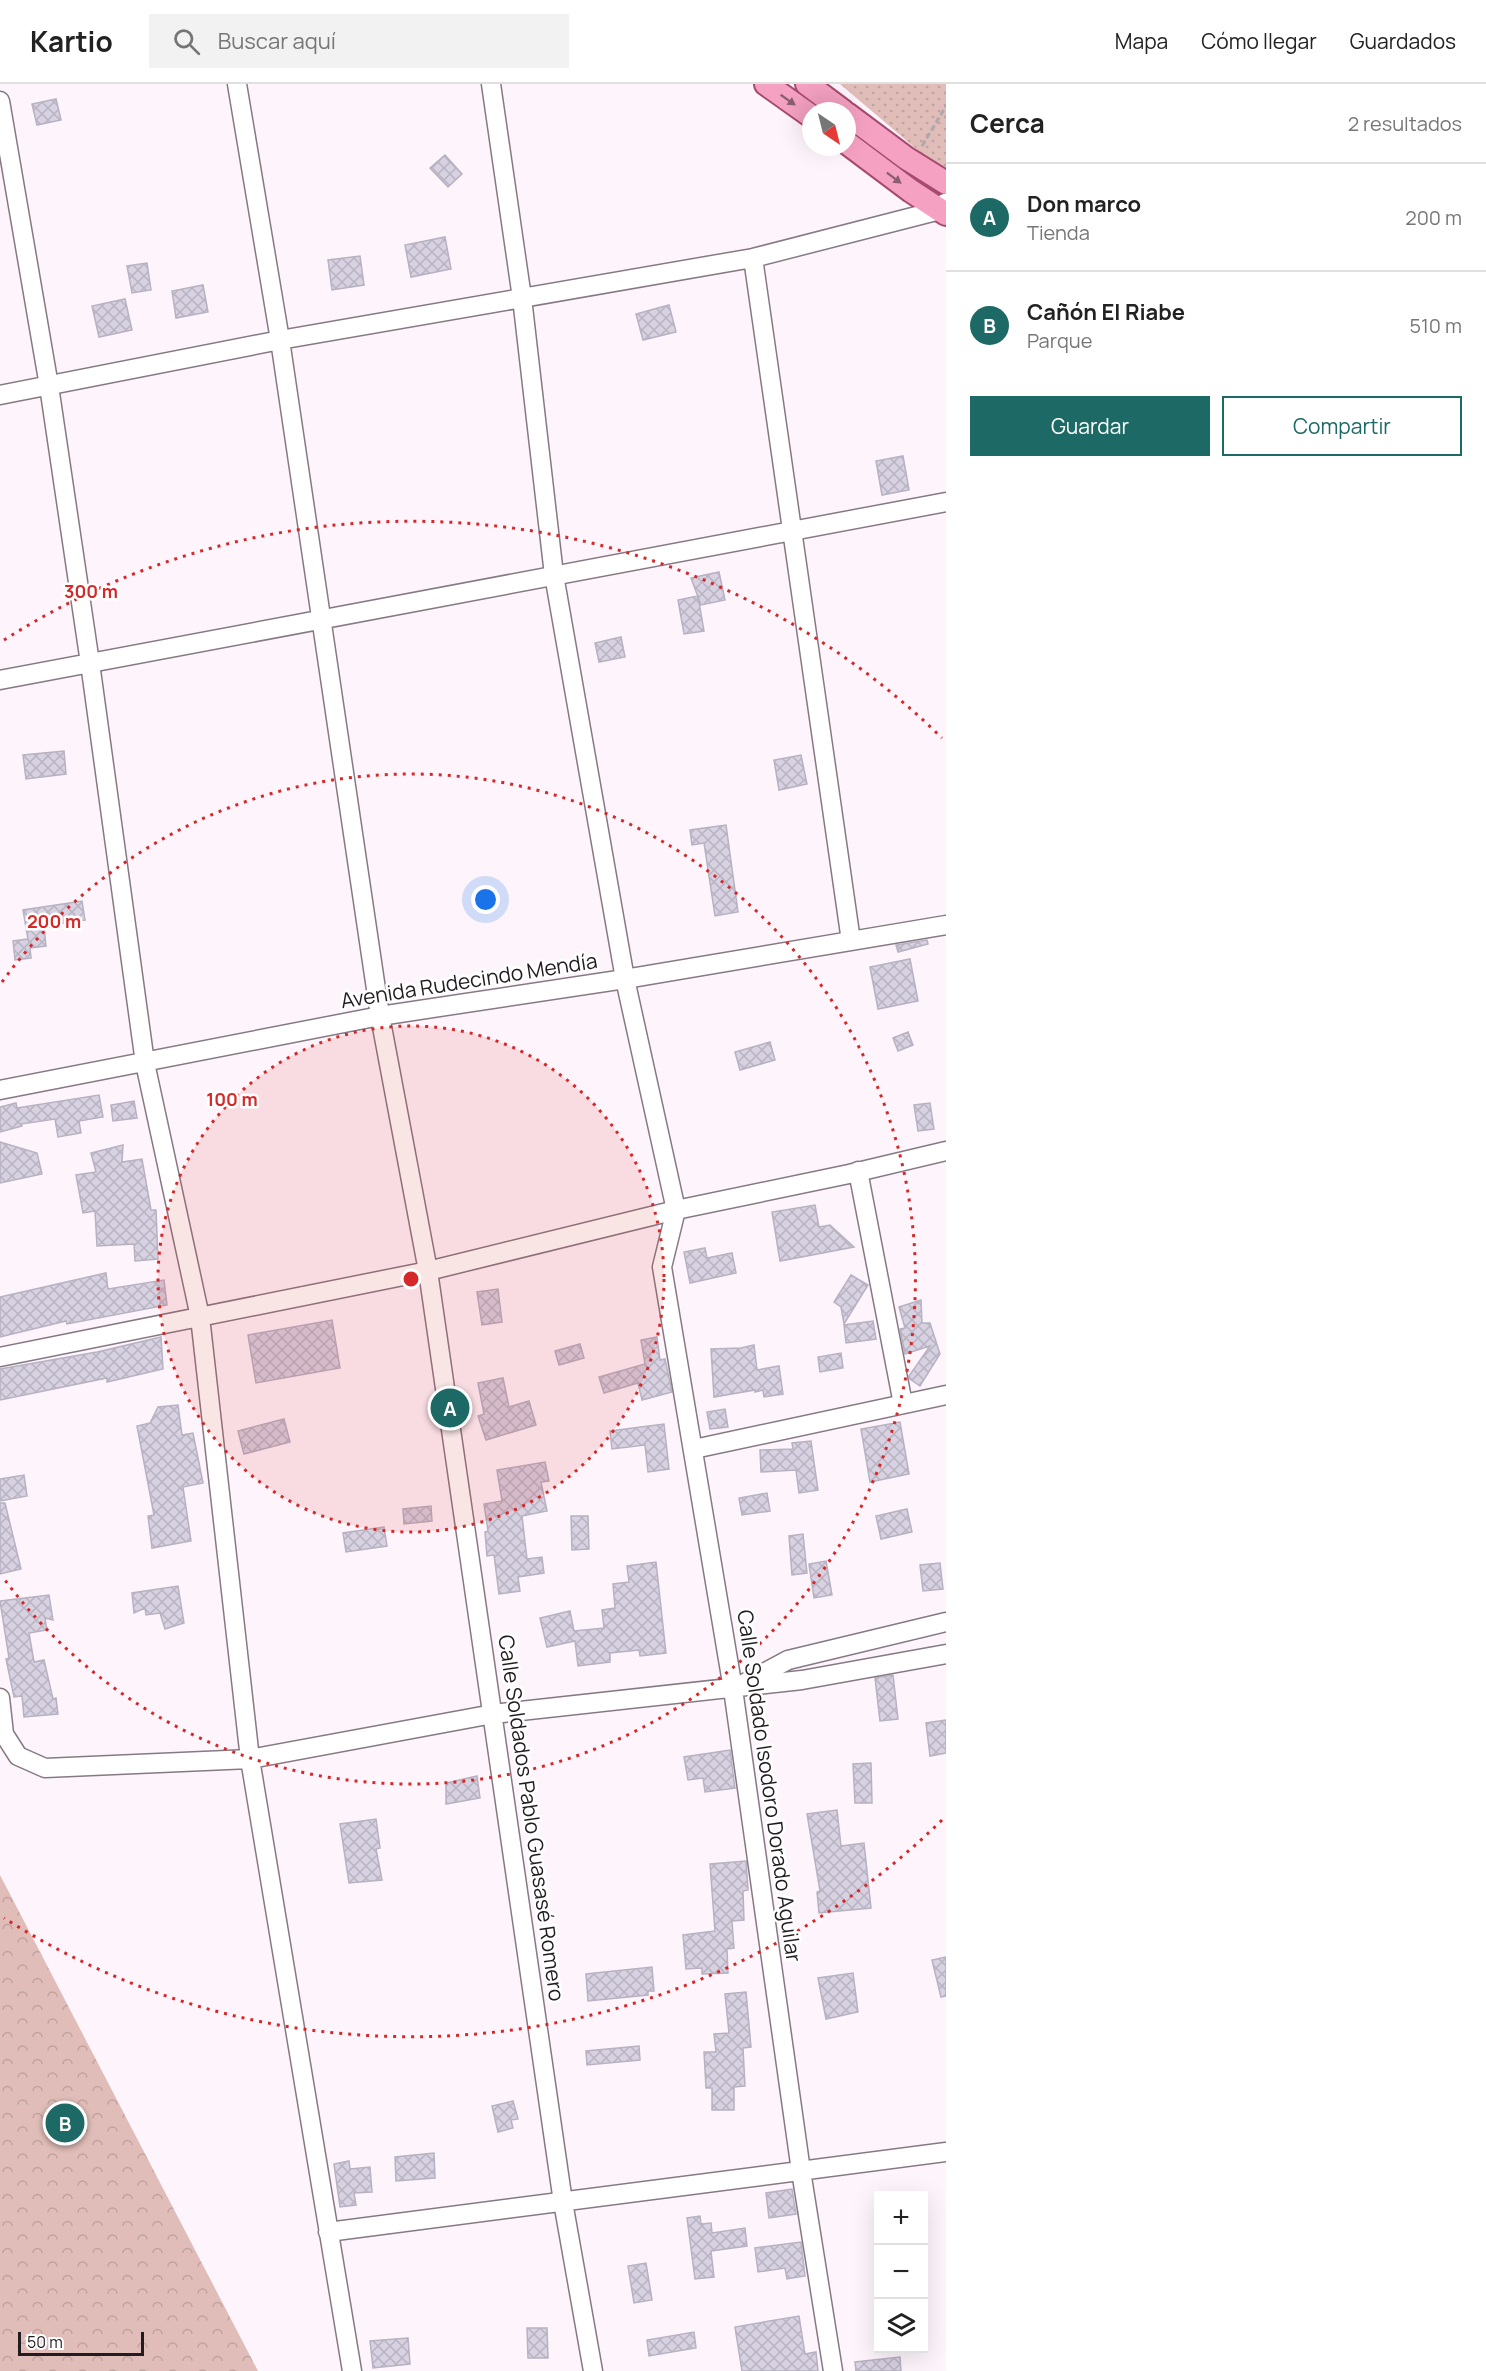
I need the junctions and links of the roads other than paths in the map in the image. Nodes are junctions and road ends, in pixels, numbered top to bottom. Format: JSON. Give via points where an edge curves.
{"nodes":[{"id":1,"x":237,"y":84,"type":"edge"},
{"id":2,"x":491,"y":84,"type":"edge"},
{"id":3,"x":766,"y":84,"type":"edge"},
{"id":4,"x":807,"y":84,"type":"edge"},
{"id":5,"x":0,"y":101,"type":"edge"},
{"id":6,"x":831,"y":102,"type":"edge"},
{"id":7,"x":802,"y":110,"type":"edge"},
{"id":8,"x":856,"y":120,"type":"edge"},
{"id":9,"x":856,"y":150,"type":"edge"},
{"id":10,"x":946,"y":183,"type":"edge"},
{"id":11,"x":944,"y":208,"type":"edge"},
{"id":12,"x":753,"y":258,"type":"junction"},
{"id":13,"x":522,"y":298,"type":"junction"},
{"id":14,"x":280,"y":340,"type":"junction"},
{"id":15,"x":49,"y":386,"type":"junction"},
{"id":16,"x":0,"y":395,"type":"edge"},
{"id":17,"x":946,"y":502,"type":"edge"},
{"id":18,"x":793,"y":531,"type":"junction"},
{"id":19,"x":554,"y":575,"type":"junction"},
{"id":20,"x":322,"y":620,"type":"junction"},
{"id":21,"x":90,"y":663,"type":"junction"},
{"id":22,"x":0,"y":680,"type":"edge"},
{"id":23,"x":946,"y":925,"type":"edge"},
{"id":24,"x":851,"y":941,"type":"junction"},
{"id":25,"x":625,"y":979,"type":"junction"},
{"id":26,"x":381,"y":1016,"type":"junction"},
{"id":27,"x":145,"y":1063,"type":"junction"},
{"id":28,"x":0,"y":1090,"type":"edge"},
{"id":29,"x":946,"y":1151,"type":"edge"},
{"id":30,"x":858,"y":1172,"type":"junction"},
{"id":31,"x":676,"y":1210,"type":"junction"},
{"id":32,"x":428,"y":1271,"type":"junction"},
{"id":33,"x":200,"y":1317,"type":"junction"},
{"id":34,"x":0,"y":1357,"type":"edge"},
{"id":35,"x":946,"y":1395,"type":"edge"},
{"id":36,"x":903,"y":1404,"type":"junction"},
{"id":37,"x":694,"y":1449,"type":"junction"},
{"id":38,"x":946,"y":1622,"type":"edge"},
{"id":39,"x":946,"y":1654,"type":"edge"},
{"id":40,"x":734,"y":1689,"type":"junction"},
{"id":41,"x":0,"y":1698,"type":"edge"},
{"id":42,"x":494,"y":1714,"type":"junction"},
{"id":43,"x":250,"y":1759,"type":"junction"},
{"id":44,"x":946,"y":2152,"type":"edge"},
{"id":45,"x":801,"y":2171,"type":"junction"},
{"id":46,"x":563,"y":2202,"type":"junction"},
{"id":47,"x":328,"y":2232,"type":"junction"},
{"id":48,"x":352,"y":2371,"type":"edge"},
{"id":49,"x":593,"y":2371,"type":"edge"},
{"id":50,"x":833,"y":2371,"type":"edge"}],
"edges":[{"from":1,"to":14,"type":"street","name":"Calle Soldados Pablo Guasasé Romero"},
{"from":2,"to":13,"type":"street"},
{"from":3,"to":7,"type":"main road","one_way":true},
{"from":4,"to":6,"type":"main road"},
{"from":5,"to":15,"type":"street"},
{"from":8,"to":10,"type":"main road"},
{"from":9,"to":11,"type":"main road","one_way":true,"via":[[911,191]]},
{"from":11,"to":12,"type":"street"},
{"from":12,"to":13,"type":"street"},
{"from":12,"to":18,"type":"street"},
{"from":13,"to":14,"type":"street"},
{"from":13,"to":19,"type":"street"},
{"from":14,"to":15,"type":"street"},
{"from":14,"to":20,"type":"street","name":"Calle Soldados Pablo Guasasé Romero"},
{"from":15,"to":16,"type":"street"},
{"from":15,"to":21,"type":"street"},
{"from":17,"to":18,"type":"street"},
{"from":18,"to":19,"type":"street"},
{"from":18,"to":24,"type":"street"},
{"from":19,"to":20,"type":"street"},
{"from":19,"to":25,"type":"street"},
{"from":20,"to":21,"type":"street"},
{"from":20,"to":26,"type":"street","name":"Calle Soldados Pablo Guasasé Romero"},
{"from":21,"to":22,"type":"street"},
{"from":21,"to":27,"type":"street"},
{"from":23,"to":24,"type":"street","name":"Avenida Rudecindo Mendía"},
{"from":24,"to":25,"type":"street","name":"Avenida Rudecindo Mendía"},
{"from":25,"to":26,"type":"street","name":"Avenida Rudecindo Mendía"},
{"from":25,"to":31,"type":"street"},
{"from":26,"to":27,"type":"street","name":"Avenida Rudecindo Mendía"},
{"from":26,"to":32,"type":"street","name":"Calle Soldados Pablo Guasasé Romero"},
{"from":27,"to":28,"type":"street","name":"Avenida Rudecindo Mendía"},
{"from":27,"to":33,"type":"street"},
{"from":29,"to":30,"type":"street"},
{"from":30,"to":31,"type":"street"},
{"from":30,"to":36,"type":"street"},
{"from":31,"to":32,"type":"street"},
{"from":31,"to":37,"type":"street","name":"Calle Soldado Isodoro Dorado Aguilar","via":[[663,1266]]},
{"from":32,"to":33,"type":"street"},
{"from":32,"to":42,"type":"street","name":"Calle Soldados Pablo Guasasé Romero"},
{"from":33,"to":34,"type":"street"},
{"from":33,"to":43,"type":"street"},
{"from":35,"to":36,"type":"street"},
{"from":36,"to":37,"type":"street"},
{"from":37,"to":40,"type":"street","name":"Calle Soldado Isodoro Dorado Aguilar"},
{"from":38,"to":40,"type":"street","via":[[788,1660]]},
{"from":39,"to":40,"type":"street"},
{"from":40,"to":42,"type":"street"},
{"from":40,"to":45,"type":"street","name":"Calle Soldado Isodoro Dorado Aguilar"},
{"from":41,"to":43,"type":"street","via":[[4,1734],[18,1756],[45,1768]]},
{"from":42,"to":43,"type":"street"},
{"from":42,"to":46,"type":"street","name":"Calle Soldados Pablo Guasasé Romero"},
{"from":43,"to":47,"type":"street"},
{"from":44,"to":45,"type":"street"},
{"from":45,"to":46,"type":"street"},
{"from":45,"to":50,"type":"street","name":"Calle Soldado Isodoro Dorado Aguilar"},
{"from":46,"to":47,"type":"street"},
{"from":46,"to":49,"type":"street","name":"Calle Soldados Pablo Guasasé Romero"},
{"from":47,"to":48,"type":"street"}]}
